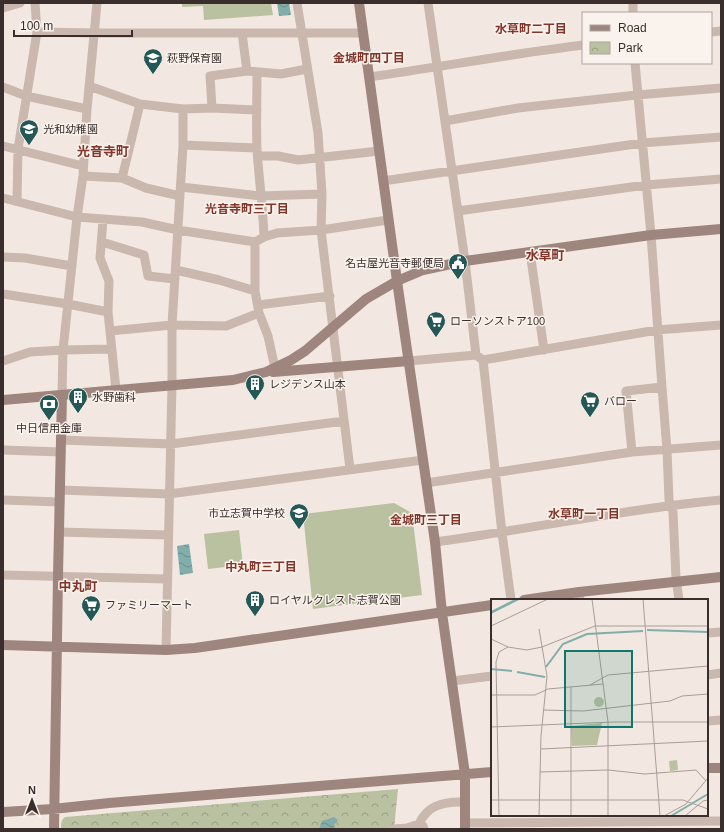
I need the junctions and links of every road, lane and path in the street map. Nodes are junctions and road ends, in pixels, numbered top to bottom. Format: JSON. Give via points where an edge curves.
{"nodes":[{"id":1,"x":20,"y":3,"type":"edge"},
{"id":2,"x":35,"y":3,"type":"edge"},
{"id":3,"x":97,"y":3,"type":"edge"},
{"id":4,"x":297,"y":3,"type":"edge"},
{"id":5,"x":359,"y":3,"type":"edge"},
{"id":6,"x":428,"y":3,"type":"edge"},
{"id":7,"x":3,"y":8,"type":"edge"},
{"id":8,"x":37,"y":32,"type":"junction"},
{"id":9,"x":302,"y":32,"type":"junction"},
{"id":10,"x":94,"y":33,"type":"junction"},
{"id":11,"x":242,"y":33,"type":"junction"},
{"id":12,"x":363,"y":33,"type":"junction"},
{"id":13,"x":582,"y":45,"type":"edge"},
{"id":14,"x":635,"y":64,"type":"edge"},
{"id":15,"x":438,"y":67,"type":"junction"},
{"id":16,"x":307,"y":69,"type":"junction"},
{"id":17,"x":247,"y":71,"type":"junction"},
{"id":18,"x":257,"y":72,"type":"junction"},
{"id":19,"x":369,"y":76,"type":"junction"},
{"id":20,"x":89,"y":86,"type":"junction"},
{"id":21,"x":3,"y":87,"type":"edge"},
{"id":22,"x":721,"y":88,"type":"edge"},
{"id":23,"x":637,"y":95,"type":"junction"},
{"id":24,"x":26,"y":96,"type":"junction"},
{"id":25,"x":140,"y":104,"type":"junction"},
{"id":26,"x":212,"y":108,"type":"junction"},
{"id":27,"x":87,"y":109,"type":"junction"},
{"id":28,"x":183,"y":109,"type":"junction"},
{"id":29,"x":257,"y":110,"type":"junction"},
{"id":30,"x":445,"y":121,"type":"junction"},
{"id":31,"x":721,"y":136,"type":"edge"},
{"id":32,"x":642,"y":143,"type":"junction"},
{"id":33,"x":183,"y":145,"type":"junction"},
{"id":34,"x":3,"y":146,"type":"edge"},
{"id":35,"x":18,"y":149,"type":"junction"},
{"id":36,"x":379,"y":151,"type":"junction"},
{"id":37,"x":257,"y":152,"type":"junction"},
{"id":38,"x":320,"y":158,"type":"junction"},
{"id":39,"x":83,"y":166,"type":"junction"},
{"id":40,"x":452,"y":171,"type":"junction"},
{"id":41,"x":84,"y":176,"type":"junction"},
{"id":42,"x":122,"y":178,"type":"junction"},
{"id":43,"x":721,"y":179,"type":"edge"},
{"id":44,"x":383,"y":180,"type":"junction"},
{"id":45,"x":646,"y":185,"type":"junction"},
{"id":46,"x":180,"y":192,"type":"junction"},
{"id":47,"x":322,"y":194,"type":"junction"},
{"id":48,"x":260,"y":196,"type":"junction"},
{"id":49,"x":3,"y":198,"type":"edge"},
{"id":50,"x":18,"y":201,"type":"junction"},
{"id":51,"x":458,"y":211,"type":"junction"},
{"id":52,"x":77,"y":218,"type":"junction"},
{"id":53,"x":103,"y":220,"type":"junction"},
{"id":54,"x":388,"y":220,"type":"junction"},
{"id":55,"x":721,"y":229,"type":"edge"},
{"id":56,"x":178,"y":230,"type":"junction"},
{"id":57,"x":321,"y":230,"type":"junction"},
{"id":58,"x":651,"y":235,"type":"junction"},
{"id":59,"x":264,"y":236,"type":"junction"},
{"id":60,"x":102,"y":242,"type":"junction"},
{"id":61,"x":255,"y":242,"type":"junction"},
{"id":62,"x":530,"y":252,"type":"junction"},
{"id":63,"x":3,"y":257,"type":"edge"},
{"id":64,"x":465,"y":261,"type":"junction"},
{"id":65,"x":72,"y":266,"type":"junction"},
{"id":66,"x":176,"y":270,"type":"junction"},
{"id":67,"x":175,"y":279,"type":"junction"},
{"id":68,"x":397,"y":281,"type":"junction"},
{"id":69,"x":255,"y":291,"type":"junction"},
{"id":70,"x":3,"y":294,"type":"edge"},
{"id":71,"x":330,"y":296,"type":"junction"},
{"id":72,"x":68,"y":304,"type":"junction"},
{"id":73,"x":258,"y":309,"type":"junction"},
{"id":74,"x":108,"y":312,"type":"junction"},
{"id":75,"x":172,"y":325,"type":"junction"},
{"id":76,"x":721,"y":325,"type":"edge"},
{"id":77,"x":332,"y":328,"type":"junction"},
{"id":78,"x":657,"y":330,"type":"junction"},
{"id":79,"x":110,"y":331,"type":"junction"},
{"id":80,"x":112,"y":349,"type":"junction"},
{"id":81,"x":63,"y":350,"type":"junction"},
{"id":82,"x":544,"y":350,"type":"junction"},
{"id":83,"x":480,"y":357,"type":"junction"},
{"id":84,"x":3,"y":361,"type":"edge"},
{"id":85,"x":409,"y":361,"type":"junction"},
{"id":86,"x":337,"y":368,"type":"junction"},
{"id":87,"x":270,"y":370,"type":"junction"},
{"id":88,"x":172,"y":385,"type":"junction"},
{"id":89,"x":662,"y":387,"type":"junction"},
{"id":90,"x":116,"y":390,"type":"junction"},
{"id":91,"x":62,"y":395,"type":"junction"},
{"id":92,"x":3,"y":400,"type":"edge"},
{"id":93,"x":344,"y":421,"type":"junction"},
{"id":94,"x":61,"y":440,"type":"junction"},
{"id":95,"x":170,"y":444,"type":"junction"},
{"id":96,"x":721,"y":445,"type":"edge"},
{"id":97,"x":3,"y":450,"type":"edge"},
{"id":98,"x":667,"y":450,"type":"junction"},
{"id":99,"x":61,"y":452,"type":"junction"},
{"id":100,"x":632,"y":452,"type":"junction"},
{"id":101,"x":423,"y":460,"type":"junction"},
{"id":102,"x":350,"y":469,"type":"junction"},
{"id":103,"x":496,"y":472,"type":"junction"},
{"id":104,"x":426,"y":483,"type":"junction"},
{"id":105,"x":60,"y":490,"type":"junction"},
{"id":106,"x":169,"y":494,"type":"junction"},
{"id":107,"x":3,"y":500,"type":"edge"},
{"id":108,"x":721,"y":500,"type":"edge"},
{"id":109,"x":60,"y":502,"type":"junction"},
{"id":110,"x":672,"y":505,"type":"junction"},
{"id":111,"x":59,"y":532,"type":"junction"},
{"id":112,"x":502,"y":533,"type":"junction"},
{"id":113,"x":168,"y":535,"type":"junction"},
{"id":114,"x":435,"y":542,"type":"junction"},
{"id":115,"x":3,"y":575,"type":"edge"},
{"id":116,"x":58,"y":576,"type":"junction"},
{"id":117,"x":167,"y":578,"type":"junction"},
{"id":118,"x":721,"y":578,"type":"edge"},
{"id":119,"x":676,"y":582,"type":"junction"},
{"id":120,"x":580,"y":596,"type":"edge"},
{"id":121,"x":511,"y":599,"type":"edge"},
{"id":122,"x":538,"y":599,"type":"edge"},
{"id":123,"x":679,"y":599,"type":"edge"},
{"id":124,"x":491,"y":605,"type":"edge"},
{"id":125,"x":442,"y":613,"type":"junction"},
{"id":126,"x":721,"y":632,"type":"edge"},
{"id":127,"x":708,"y":633,"type":"edge"},
{"id":128,"x":3,"y":644,"type":"edge"},
{"id":129,"x":56,"y":647,"type":"junction"},
{"id":130,"x":166,"y":650,"type":"junction"},
{"id":131,"x":721,"y":673,"type":"edge"},
{"id":132,"x":708,"y":675,"type":"edge"},
{"id":133,"x":491,"y":676,"type":"edge"},
{"id":134,"x":452,"y":680,"type":"junction"},
{"id":135,"x":721,"y":720,"type":"edge"},
{"id":136,"x":708,"y":721,"type":"edge"},
{"id":137,"x":708,"y":768,"type":"edge"},
{"id":138,"x":721,"y":768,"type":"edge"},
{"id":139,"x":491,"y":772,"type":"edge"},
{"id":140,"x":465,"y":774,"type":"junction"},
{"id":141,"x":460,"y":802,"type":"dead end"},
{"id":142,"x":53,"y":810,"type":"junction"},
{"id":143,"x":3,"y":812,"type":"edge"},
{"id":144,"x":721,"y":821,"type":"edge"},
{"id":145,"x":687,"y":822,"type":"edge"},
{"id":146,"x":421,"y":826,"type":"edge"},
{"id":147,"x":465,"y":826,"type":"edge"},
{"id":148,"x":394,"y":828,"type":"edge"},
{"id":149,"x":54,"y":829,"type":"edge"}],
"edges":[{"from":1,"to":7,"type":"street"},
{"from":2,"to":8,"type":"street"},
{"from":3,"to":10,"type":"street"},
{"from":4,"to":9,"type":"street"},
{"from":5,"to":12,"type":"street"},
{"from":6,"to":15,"type":"street"},
{"from":8,"to":10,"type":"street"},
{"from":8,"to":24,"type":"street"},
{"from":9,"to":11,"type":"street"},
{"from":9,"to":12,"type":"street"},
{"from":9,"to":16,"type":"street"},
{"from":10,"to":11,"type":"street"},
{"from":10,"to":20,"type":"street"},
{"from":11,"to":17,"type":"street"},
{"from":12,"to":19,"type":"street"},
{"from":13,"to":15,"type":"street"},
{"from":14,"to":23,"type":"street"},
{"from":15,"to":19,"type":"street"},
{"from":15,"to":30,"type":"street"},
{"from":16,"to":18,"type":"street","via":[[281,74]]},
{"from":16,"to":38,"type":"street"},
{"from":17,"to":18,"type":"street"},
{"from":17,"to":26,"type":"street","via":[[210,76]]},
{"from":18,"to":29,"type":"street"},
{"from":19,"to":36,"type":"street"},
{"from":20,"to":25,"type":"street"},
{"from":20,"to":27,"type":"street"},
{"from":21,"to":24,"type":"street"},
{"from":22,"to":23,"type":"street"},
{"from":23,"to":30,"type":"street","via":[[518,108]]},
{"from":23,"to":32,"type":"street"},
{"from":24,"to":27,"type":"street"},
{"from":24,"to":35,"type":"street"},
{"from":25,"to":28,"type":"street"},
{"from":25,"to":42,"type":"street"},
{"from":26,"to":28,"type":"street"},
{"from":26,"to":29,"type":"street"},
{"from":27,"to":39,"type":"street"},
{"from":28,"to":33,"type":"street"},
{"from":29,"to":37,"type":"street"},
{"from":30,"to":40,"type":"street"},
{"from":31,"to":32,"type":"street"},
{"from":32,"to":40,"type":"street"},
{"from":32,"to":45,"type":"street"},
{"from":33,"to":37,"type":"street"},
{"from":33,"to":46,"type":"street"},
{"from":34,"to":35,"type":"street"},
{"from":35,"to":39,"type":"street"},
{"from":35,"to":50,"type":"street"},
{"from":36,"to":38,"type":"street"},
{"from":36,"to":44,"type":"street"},
{"from":37,"to":38,"type":"street","via":[[298,160]]},
{"from":37,"to":48,"type":"street"},
{"from":38,"to":47,"type":"street"},
{"from":39,"to":41,"type":"street"},
{"from":40,"to":44,"type":"street"},
{"from":40,"to":51,"type":"street"},
{"from":41,"to":42,"type":"street"},
{"from":41,"to":52,"type":"street"},
{"from":42,"to":46,"type":"street","via":[[146,188]]},
{"from":43,"to":45,"type":"street"},
{"from":44,"to":54,"type":"street"},
{"from":45,"to":51,"type":"street"},
{"from":45,"to":58,"type":"street"},
{"from":46,"to":48,"type":"street"},
{"from":46,"to":56,"type":"street"},
{"from":47,"to":48,"type":"street"},
{"from":47,"to":57,"type":"street"},
{"from":48,"to":59,"type":"street"},
{"from":49,"to":50,"type":"street"},
{"from":50,"to":52,"type":"street"},
{"from":51,"to":64,"type":"street"},
{"from":52,"to":53,"type":"street"},
{"from":52,"to":65,"type":"street"},
{"from":53,"to":56,"type":"street","via":[[142,222]]},
{"from":53,"to":60,"type":"street"},
{"from":54,"to":57,"type":"street"},
{"from":54,"to":68,"type":"street"},
{"from":55,"to":58,"type":"street"},
{"from":56,"to":61,"type":"street"},
{"from":56,"to":66,"type":"street"},
{"from":57,"to":59,"type":"street"},
{"from":57,"to":71,"type":"street"},
{"from":58,"to":62,"type":"street"},
{"from":58,"to":78,"type":"street"},
{"from":59,"to":61,"type":"street"},
{"from":60,"to":67,"type":"street","via":[[144,255],[148,276]]},
{"from":60,"to":74,"type":"street","via":[[100,258],[109,281]]},
{"from":61,"to":69,"type":"street"},
{"from":62,"to":64,"type":"street"},
{"from":62,"to":82,"type":"street"},
{"from":63,"to":65,"type":"street"},
{"from":64,"to":68,"type":"street","via":[[423,270]]},
{"from":64,"to":83,"type":"street"},
{"from":65,"to":72,"type":"street"},
{"from":66,"to":67,"type":"street"},
{"from":66,"to":69,"type":"street"},
{"from":67,"to":75,"type":"street"},
{"from":68,"to":77,"type":"street","via":[[366,299]]},
{"from":68,"to":85,"type":"street"},
{"from":69,"to":73,"type":"street"},
{"from":70,"to":72,"type":"street"},
{"from":71,"to":73,"type":"street"},
{"from":71,"to":77,"type":"street"},
{"from":72,"to":74,"type":"street"},
{"from":72,"to":81,"type":"street"},
{"from":73,"to":75,"type":"street","via":[[226,326]]},
{"from":73,"to":87,"type":"street","via":[[268,336]]},
{"from":74,"to":79,"type":"street"},
{"from":75,"to":79,"type":"street"},
{"from":75,"to":88,"type":"street"},
{"from":76,"to":78,"type":"street"},
{"from":77,"to":86,"type":"street"},
{"from":77,"to":87,"type":"street","via":[[305,351]]},
{"from":78,"to":82,"type":"street"},
{"from":78,"to":89,"type":"street"},
{"from":79,"to":80,"type":"street"},
{"from":80,"to":81,"type":"street"},
{"from":80,"to":90,"type":"street"},
{"from":81,"to":84,"type":"street","via":[[30,352]]},
{"from":81,"to":91,"type":"street"},
{"from":82,"to":83,"type":"street"},
{"from":83,"to":85,"type":"street"},
{"from":83,"to":103,"type":"street"},
{"from":85,"to":86,"type":"street"},
{"from":85,"to":101,"type":"street"},
{"from":86,"to":87,"type":"street"},
{"from":86,"to":93,"type":"street"},
{"from":87,"to":88,"type":"street","via":[[233,380]]},
{"from":88,"to":90,"type":"street"},
{"from":88,"to":95,"type":"street"},
{"from":89,"to":98,"type":"street"},
{"from":89,"to":100,"type":"street","via":[[626,392]]},
{"from":90,"to":91,"type":"street"},
{"from":91,"to":92,"type":"street"},
{"from":91,"to":94,"type":"street"},
{"from":93,"to":95,"type":"street"},
{"from":93,"to":102,"type":"street"},
{"from":94,"to":95,"type":"street"},
{"from":94,"to":99,"type":"street"},
{"from":95,"to":106,"type":"street"},
{"from":96,"to":98,"type":"street"},
{"from":97,"to":99,"type":"street"},
{"from":98,"to":100,"type":"street"},
{"from":98,"to":110,"type":"street"},
{"from":99,"to":105,"type":"street"},
{"from":100,"to":103,"type":"street"},
{"from":101,"to":102,"type":"street"},
{"from":101,"to":104,"type":"street"},
{"from":102,"to":106,"type":"street"},
{"from":103,"to":104,"type":"street"},
{"from":103,"to":112,"type":"street"},
{"from":104,"to":114,"type":"street"},
{"from":105,"to":106,"type":"street"},
{"from":105,"to":109,"type":"street"},
{"from":106,"to":113,"type":"street"},
{"from":107,"to":109,"type":"street"},
{"from":108,"to":110,"type":"street"},
{"from":109,"to":111,"type":"street"},
{"from":110,"to":112,"type":"street"},
{"from":110,"to":119,"type":"street"},
{"from":111,"to":113,"type":"street"},
{"from":111,"to":116,"type":"street"},
{"from":112,"to":114,"type":"street"},
{"from":112,"to":121,"type":"street"},
{"from":113,"to":117,"type":"street"},
{"from":114,"to":125,"type":"street"},
{"from":115,"to":116,"type":"street"},
{"from":116,"to":117,"type":"street"},
{"from":116,"to":129,"type":"street"},
{"from":117,"to":130,"type":"street"},
{"from":118,"to":119,"type":"street"},
{"from":119,"to":120,"type":"street"},
{"from":119,"to":123,"type":"street"},
{"from":120,"to":122,"type":"street"},
{"from":124,"to":125,"type":"street"},
{"from":125,"to":130,"type":"street"},
{"from":125,"to":134,"type":"street"},
{"from":126,"to":127,"type":"street"},
{"from":128,"to":129,"type":"street"},
{"from":129,"to":130,"type":"street"},
{"from":129,"to":142,"type":"street"},
{"from":131,"to":132,"type":"street"},
{"from":133,"to":134,"type":"street"},
{"from":134,"to":140,"type":"street"},
{"from":135,"to":136,"type":"street"},
{"from":137,"to":138,"type":"street"},
{"from":139,"to":140,"type":"street"},
{"from":140,"to":142,"type":"street","via":[[116,802]]},
{"from":140,"to":147,"type":"street"},
{"from":141,"to":146,"type":"street","via":[[445,803],[432,808],[423,815]]},
{"from":142,"to":143,"type":"street"},
{"from":142,"to":149,"type":"street"},
{"from":144,"to":145,"type":"street"},
{"from":145,"to":147,"type":"street"},
{"from":146,"to":148,"type":"street"}]}
